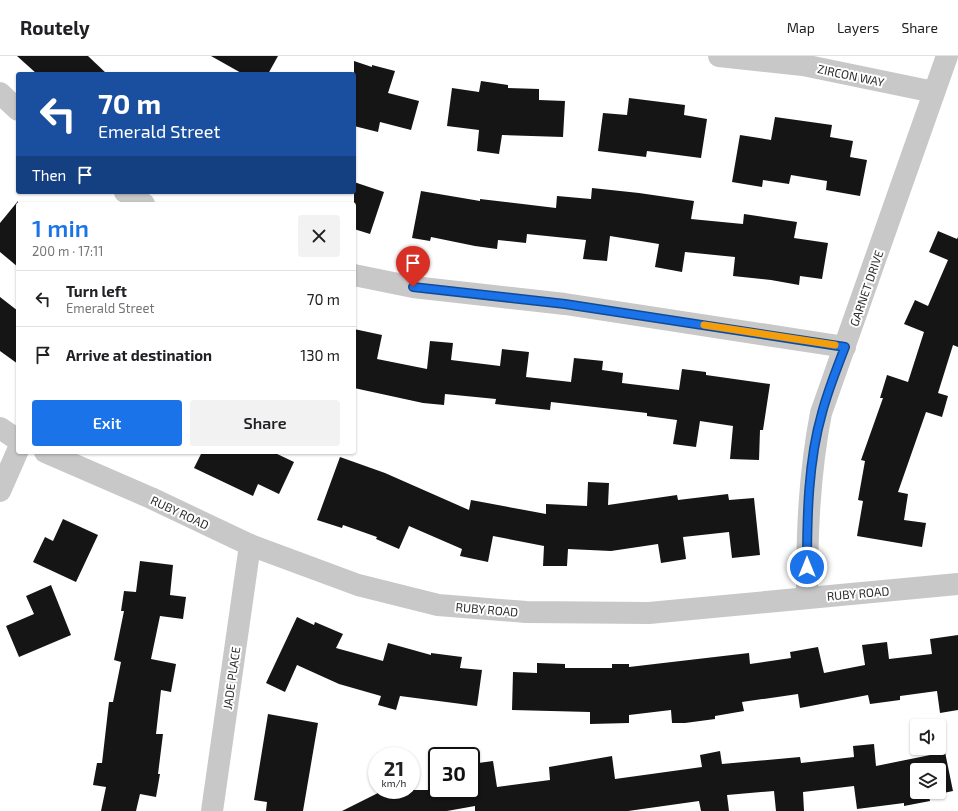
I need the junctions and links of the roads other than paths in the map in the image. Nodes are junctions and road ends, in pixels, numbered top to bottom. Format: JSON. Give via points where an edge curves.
{"nodes":[{"id":1,"x":719,"y":56,"type":"edge"},
{"id":2,"x":948,"y":56,"type":"edge"},
{"id":3,"x":934,"y":92,"type":"junction"},
{"id":4,"x":0,"y":93,"type":"edge"},
{"id":5,"x":16,"y":108,"type":"edge"},
{"id":6,"x":129,"y":194,"type":"edge"},
{"id":7,"x":141,"y":202,"type":"edge"},
{"id":8,"x":356,"y":275,"type":"edge"},
{"id":9,"x":845,"y":347,"type":"junction"},
{"id":10,"x":0,"y":428,"type":"edge"},
{"id":11,"x":16,"y":439,"type":"edge"},
{"id":12,"x":16,"y":454,"type":"edge"},
{"id":13,"x":50,"y":454,"type":"edge"},
{"id":14,"x":0,"y":490,"type":"edge"},
{"id":15,"x":250,"y":545,"type":"junction"},
{"id":16,"x":958,"y":584,"type":"edge"},
{"id":17,"x":807,"y":597,"type":"junction"},
{"id":18,"x":212,"y":811,"type":"edge"}],
"edges":[{"from":1,"to":3,"type":"street","name":"ZIRCON WAY","via":[[803,65]]},
{"from":2,"to":3,"type":"street","name":"GARNET DRIVE"},
{"from":3,"to":9,"type":"street","name":"GARNET DRIVE"},
{"from":4,"to":5,"type":"street"},
{"from":6,"to":7,"type":"street"},
{"from":8,"to":9,"type":"street","via":[[413,287],[565,304]]},
{"from":9,"to":17,"type":"street","name":"GARNET DRIVE","via":[[821,413],[814,452],[807,522]]},
{"from":10,"to":11,"type":"street"},
{"from":12,"to":14,"type":"street"},
{"from":13,"to":15,"type":"street","name":"RUBY ROAD"},
{"from":15,"to":17,"type":"street","name":"RUBY ROAD","via":[[358,585],[438,605],[526,612],[649,613]]},
{"from":15,"to":18,"type":"street","name":"JADE PLACE"},
{"from":16,"to":17,"type":"street","name":"RUBY ROAD"}]}
